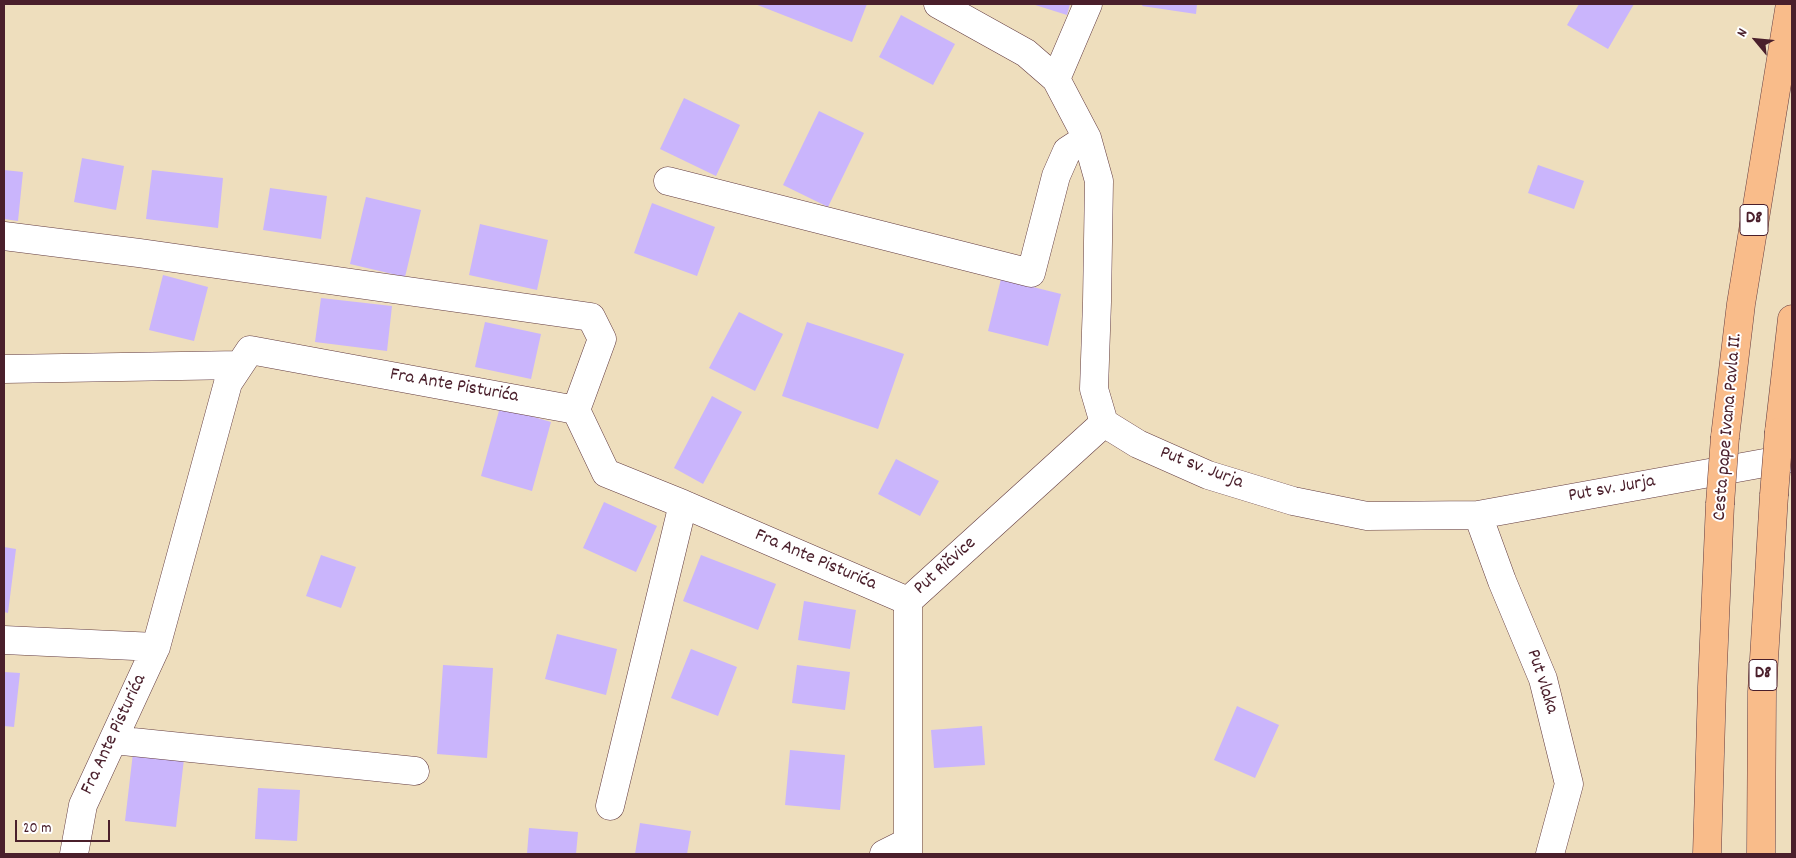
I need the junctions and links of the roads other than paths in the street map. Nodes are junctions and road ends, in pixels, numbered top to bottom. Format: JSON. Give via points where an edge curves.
{"nodes":[{"id":1,"x":938,"y":4,"type":"edge"},
{"id":2,"x":1088,"y":4,"type":"edge"},
{"id":3,"x":1790,"y":4,"type":"edge"},
{"id":4,"x":1056,"y":79,"type":"junction"},
{"id":5,"x":1087,"y":138,"type":"junction"},
{"id":6,"x":668,"y":181,"type":"dead end"},
{"id":7,"x":4,"y":236,"type":"edge"},
{"id":8,"x":1792,"y":319,"type":"edge"},
{"id":9,"x":240,"y":365,"type":"junction"},
{"id":10,"x":4,"y":369,"type":"edge"},
{"id":11,"x":576,"y":410,"type":"junction"},
{"id":12,"x":1104,"y":423,"type":"junction"},
{"id":13,"x":1792,"y":458,"type":"edge"},
{"id":14,"x":683,"y":504,"type":"junction"},
{"id":15,"x":1478,"y":515,"type":"junction"},
{"id":16,"x":908,"y":601,"type":"junction"},
{"id":17,"x":4,"y":640,"type":"edge"},
{"id":18,"x":156,"y":647,"type":"junction"},
{"id":19,"x":113,"y":740,"type":"junction"},
{"id":20,"x":415,"y":771,"type":"dead end"},
{"id":21,"x":610,"y":806,"type":"dead end"},
{"id":22,"x":900,"y":850,"type":"edge"},
{"id":23,"x":74,"y":854,"type":"edge"},
{"id":24,"x":1550,"y":854,"type":"edge"},
{"id":25,"x":1707,"y":854,"type":"edge"},
{"id":26,"x":1761,"y":854,"type":"edge"}],
"edges":[{"from":1,"to":4,"type":"street","via":[[1026,52]]},
{"from":2,"to":4,"type":"street"},
{"from":3,"to":25,"type":"main road","name":"Cesta pape Ivana Pavla II.","number":"D8","bridge":true,"via":[[1741,304],[1725,437]]},
{"from":4,"to":5,"type":"street"},
{"from":5,"to":6,"type":"street","via":[[1067,151],[1056,176],[1031,273]]},
{"from":5,"to":12,"type":"street","via":[[1098,181],[1094,389]]},
{"from":7,"to":11,"type":"street","via":[[592,317],[602,339]]},
{"from":8,"to":26,"type":"main road","number":"D8","bridge":true,"via":[[1779,432],[1762,692]]},
{"from":9,"to":10,"type":"street"},
{"from":9,"to":11,"type":"street","name":"Fra Ante Pisturića","via":[[250,350]]},
{"from":9,"to":18,"type":"street","name":"Fra Ante Pisturića","via":[[228,384]]},
{"from":11,"to":14,"type":"street","name":"Fra Ante Pisturića","via":[[606,473]]},
{"from":12,"to":15,"type":"street","name":"Put sv. Jurja","via":[[1138,444],[1208,475],[1292,501],[1367,516]]},
{"from":12,"to":16,"type":"street","name":"Put Ričvice"},
{"from":13,"to":15,"type":"street","name":"Put sv. Jurja"},
{"from":14,"to":16,"type":"street","name":"Fra Ante Pisturića"},
{"from":14,"to":21,"type":"street"},
{"from":15,"to":24,"type":"street","name":"Put vlaka","via":[[1543,679],[1569,784]]},
{"from":16,"to":22,"type":"street","name":"Put Ričvice"},
{"from":17,"to":18,"type":"street","name":"Fra Ante Pisturića"},
{"from":18,"to":19,"type":"street","name":"Fra Ante Pisturića"},
{"from":19,"to":20,"type":"street"},
{"from":19,"to":23,"type":"street","name":"Fra Ante Pisturića","via":[[83,805]]}]}
